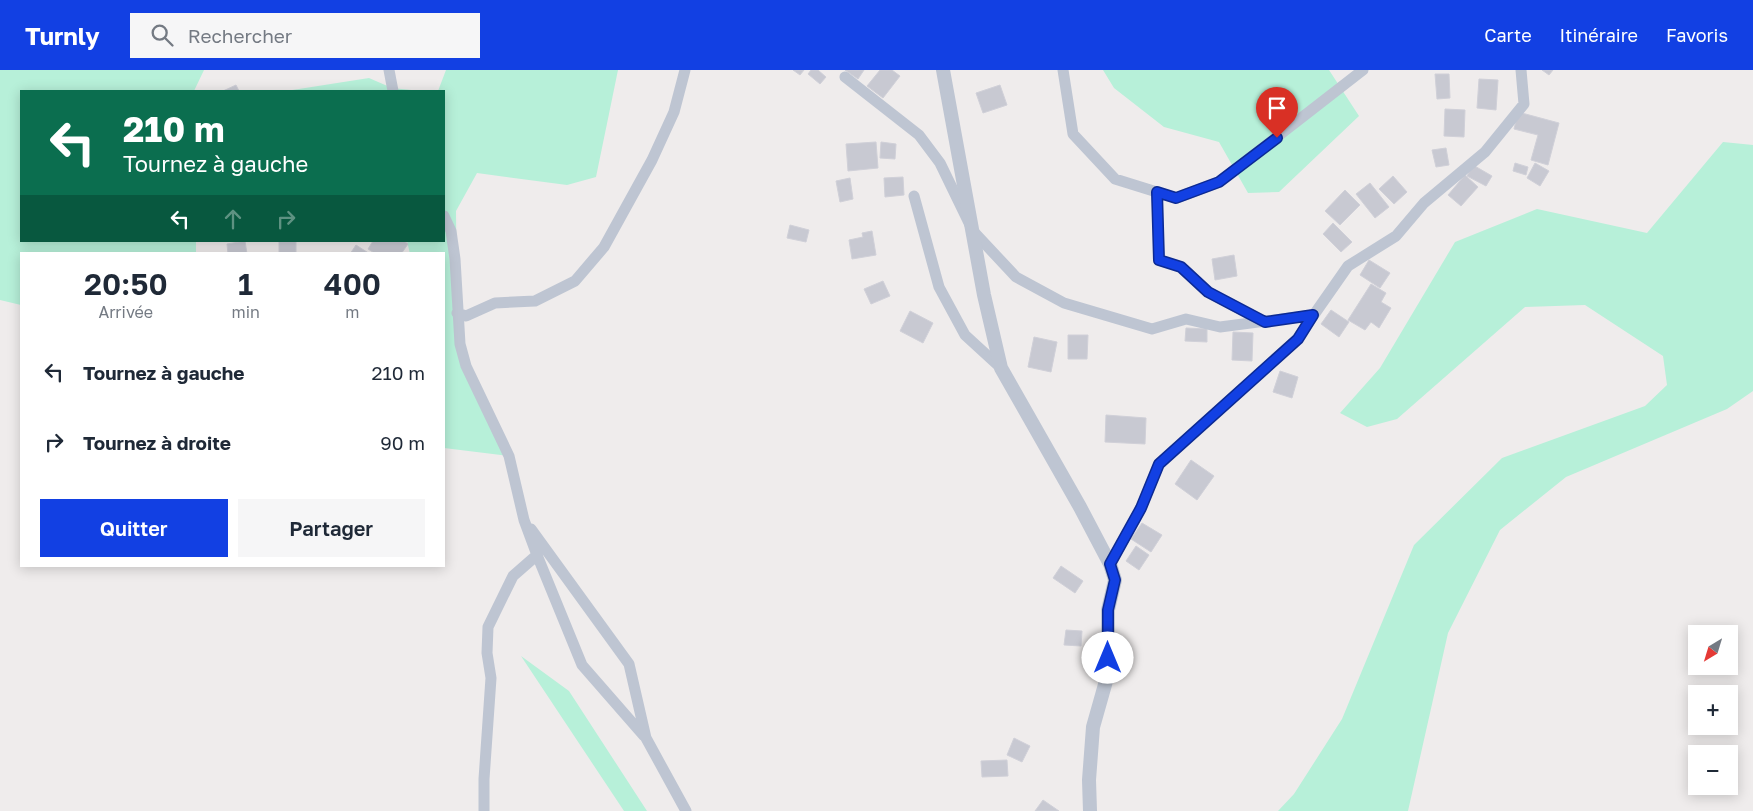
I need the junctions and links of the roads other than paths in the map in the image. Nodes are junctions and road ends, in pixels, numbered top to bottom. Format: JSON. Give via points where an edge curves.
{"nodes":[{"id":1,"x":389,"y":70,"type":"edge"},
{"id":2,"x":685,"y":70,"type":"edge"},
{"id":3,"x":943,"y":70,"type":"edge"},
{"id":4,"x":1063,"y":70,"type":"edge"},
{"id":5,"x":1363,"y":70,"type":"edge"},
{"id":6,"x":1521,"y":70,"type":"edge"},
{"id":7,"x":845,"y":76,"type":"dead end"},
{"id":8,"x":393,"y":90,"type":"edge"},
{"id":9,"x":1157,"y":192,"type":"junction"},
{"id":10,"x":914,"y":196,"type":"dead end"},
{"id":11,"x":445,"y":218,"type":"edge"},
{"id":12,"x":973,"y":231,"type":"junction"},
{"id":13,"x":456,"y":312,"type":"junction"},
{"id":14,"x":1313,"y":315,"type":"junction"},
{"id":15,"x":1265,"y":322,"type":"junction"},
{"id":16,"x":1001,"y":368,"type":"junction"},
{"id":17,"x":524,"y":520,"type":"junction"},
{"id":18,"x":537,"y":555,"type":"junction"},
{"id":19,"x":1110,"y":564,"type":"junction"},
{"id":20,"x":646,"y":738,"type":"junction"},
{"id":21,"x":484,"y":811,"type":"edge"},
{"id":22,"x":686,"y":811,"type":"edge"},
{"id":23,"x":1090,"y":811,"type":"edge"}],
"edges":[{"from":1,"to":8,"type":"street"},
{"from":2,"to":13,"type":"street","via":[[674,112],[652,160],[604,247],[575,281],[535,301],[494,304],[466,316]]},
{"from":3,"to":12,"type":"street"},
{"from":4,"to":9,"type":"street","via":[[1073,134],[1115,179]]},
{"from":5,"to":9,"type":"street","via":[[1219,182],[1176,198]]},
{"from":6,"to":14,"type":"street","via":[[1524,104],[1486,152],[1424,203],[1396,236],[1348,266]]},
{"from":7,"to":12,"type":"street","via":[[919,136],[940,163]]},
{"from":9,"to":15,"type":"street","via":[[1159,260],[1181,267],[1208,292]]},
{"from":10,"to":16,"type":"street","via":[[939,287],[964,335]]},
{"from":11,"to":13,"type":"street","via":[[451,230],[455,259]]},
{"from":12,"to":15,"type":"street","via":[[1016,277],[1064,303],[1152,329],[1186,319],[1220,327]]},
{"from":12,"to":16,"type":"street"},
{"from":13,"to":17,"type":"street","via":[[466,366],[509,456]]},
{"from":14,"to":15,"type":"street"},
{"from":14,"to":19,"type":"street","via":[[1298,339],[1159,464],[1141,508]]},
{"from":16,"to":19,"type":"street"},
{"from":17,"to":18,"type":"street"},
{"from":17,"to":20,"type":"street","via":[[629,664]]},
{"from":18,"to":20,"type":"street","via":[[582,666]]},
{"from":18,"to":21,"type":"street","via":[[513,576],[488,627],[491,678]]},
{"from":19,"to":23,"type":"street","via":[[1115,580],[1108,610],[1108,674],[1093,727]]},
{"from":20,"to":22,"type":"street"}]}
